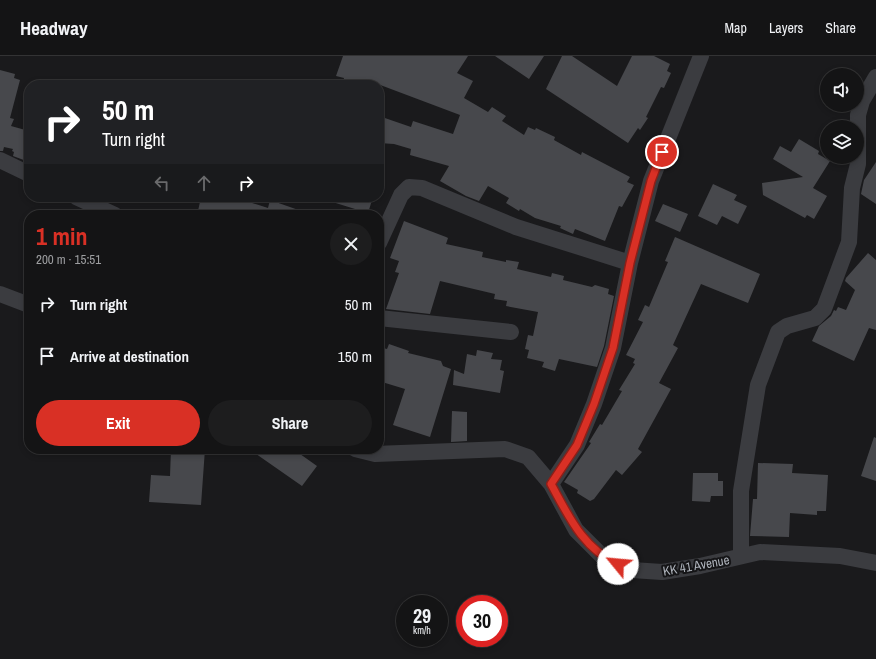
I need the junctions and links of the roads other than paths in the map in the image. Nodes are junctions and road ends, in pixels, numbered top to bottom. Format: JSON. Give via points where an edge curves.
{"nodes":[{"id":1,"x":701,"y":56,"type":"edge"},
{"id":2,"x":876,"y":77,"type":"edge"},
{"id":3,"x":0,"y":160,"type":"edge"},
{"id":4,"x":24,"y":172,"type":"edge"},
{"id":5,"x":87,"y":202,"type":"edge"},
{"id":6,"x":104,"y":210,"type":"edge"},
{"id":7,"x":384,"y":233,"type":"edge"},
{"id":8,"x":630,"y":263,"type":"junction"},
{"id":9,"x":0,"y":294,"type":"edge"},
{"id":10,"x":24,"y":303,"type":"edge"},
{"id":11,"x":384,"y":319,"type":"edge"},
{"id":12,"x":511,"y":332,"type":"dead end"},
{"id":13,"x":384,"y":454,"type":"edge"},
{"id":14,"x":551,"y":484,"type":"junction"},
{"id":15,"x":741,"y":556,"type":"junction"},
{"id":16,"x":876,"y":563,"type":"edge"}],
"edges":[{"from":1,"to":8,"type":"street","via":[[651,181]]},
{"from":2,"to":15,"type":"street","via":[[862,101],[858,115],[858,164],[852,188],[849,242],[824,309],[815,318],[787,326],[778,332],[758,385],[741,491]]},
{"from":3,"to":4,"type":"street"},
{"from":5,"to":6,"type":"street"},
{"from":7,"to":8,"type":"street","via":[[401,194],[409,187],[422,188],[516,227]]},
{"from":8,"to":14,"type":"street","via":[[613,348],[594,404],[577,445]]},
{"from":9,"to":10,"type":"street"},
{"from":11,"to":12,"type":"street"},
{"from":13,"to":14,"type":"street","name":"KK 41 Avenue","via":[[506,448],[528,458]]},
{"from":14,"to":15,"type":"street","name":"KK 41 Avenue","via":[[576,530],[604,558],[632,570],[662,572]]},
{"from":15,"to":16,"type":"street","name":"KK 41 Avenue","via":[[760,552],[840,556]]}]}
